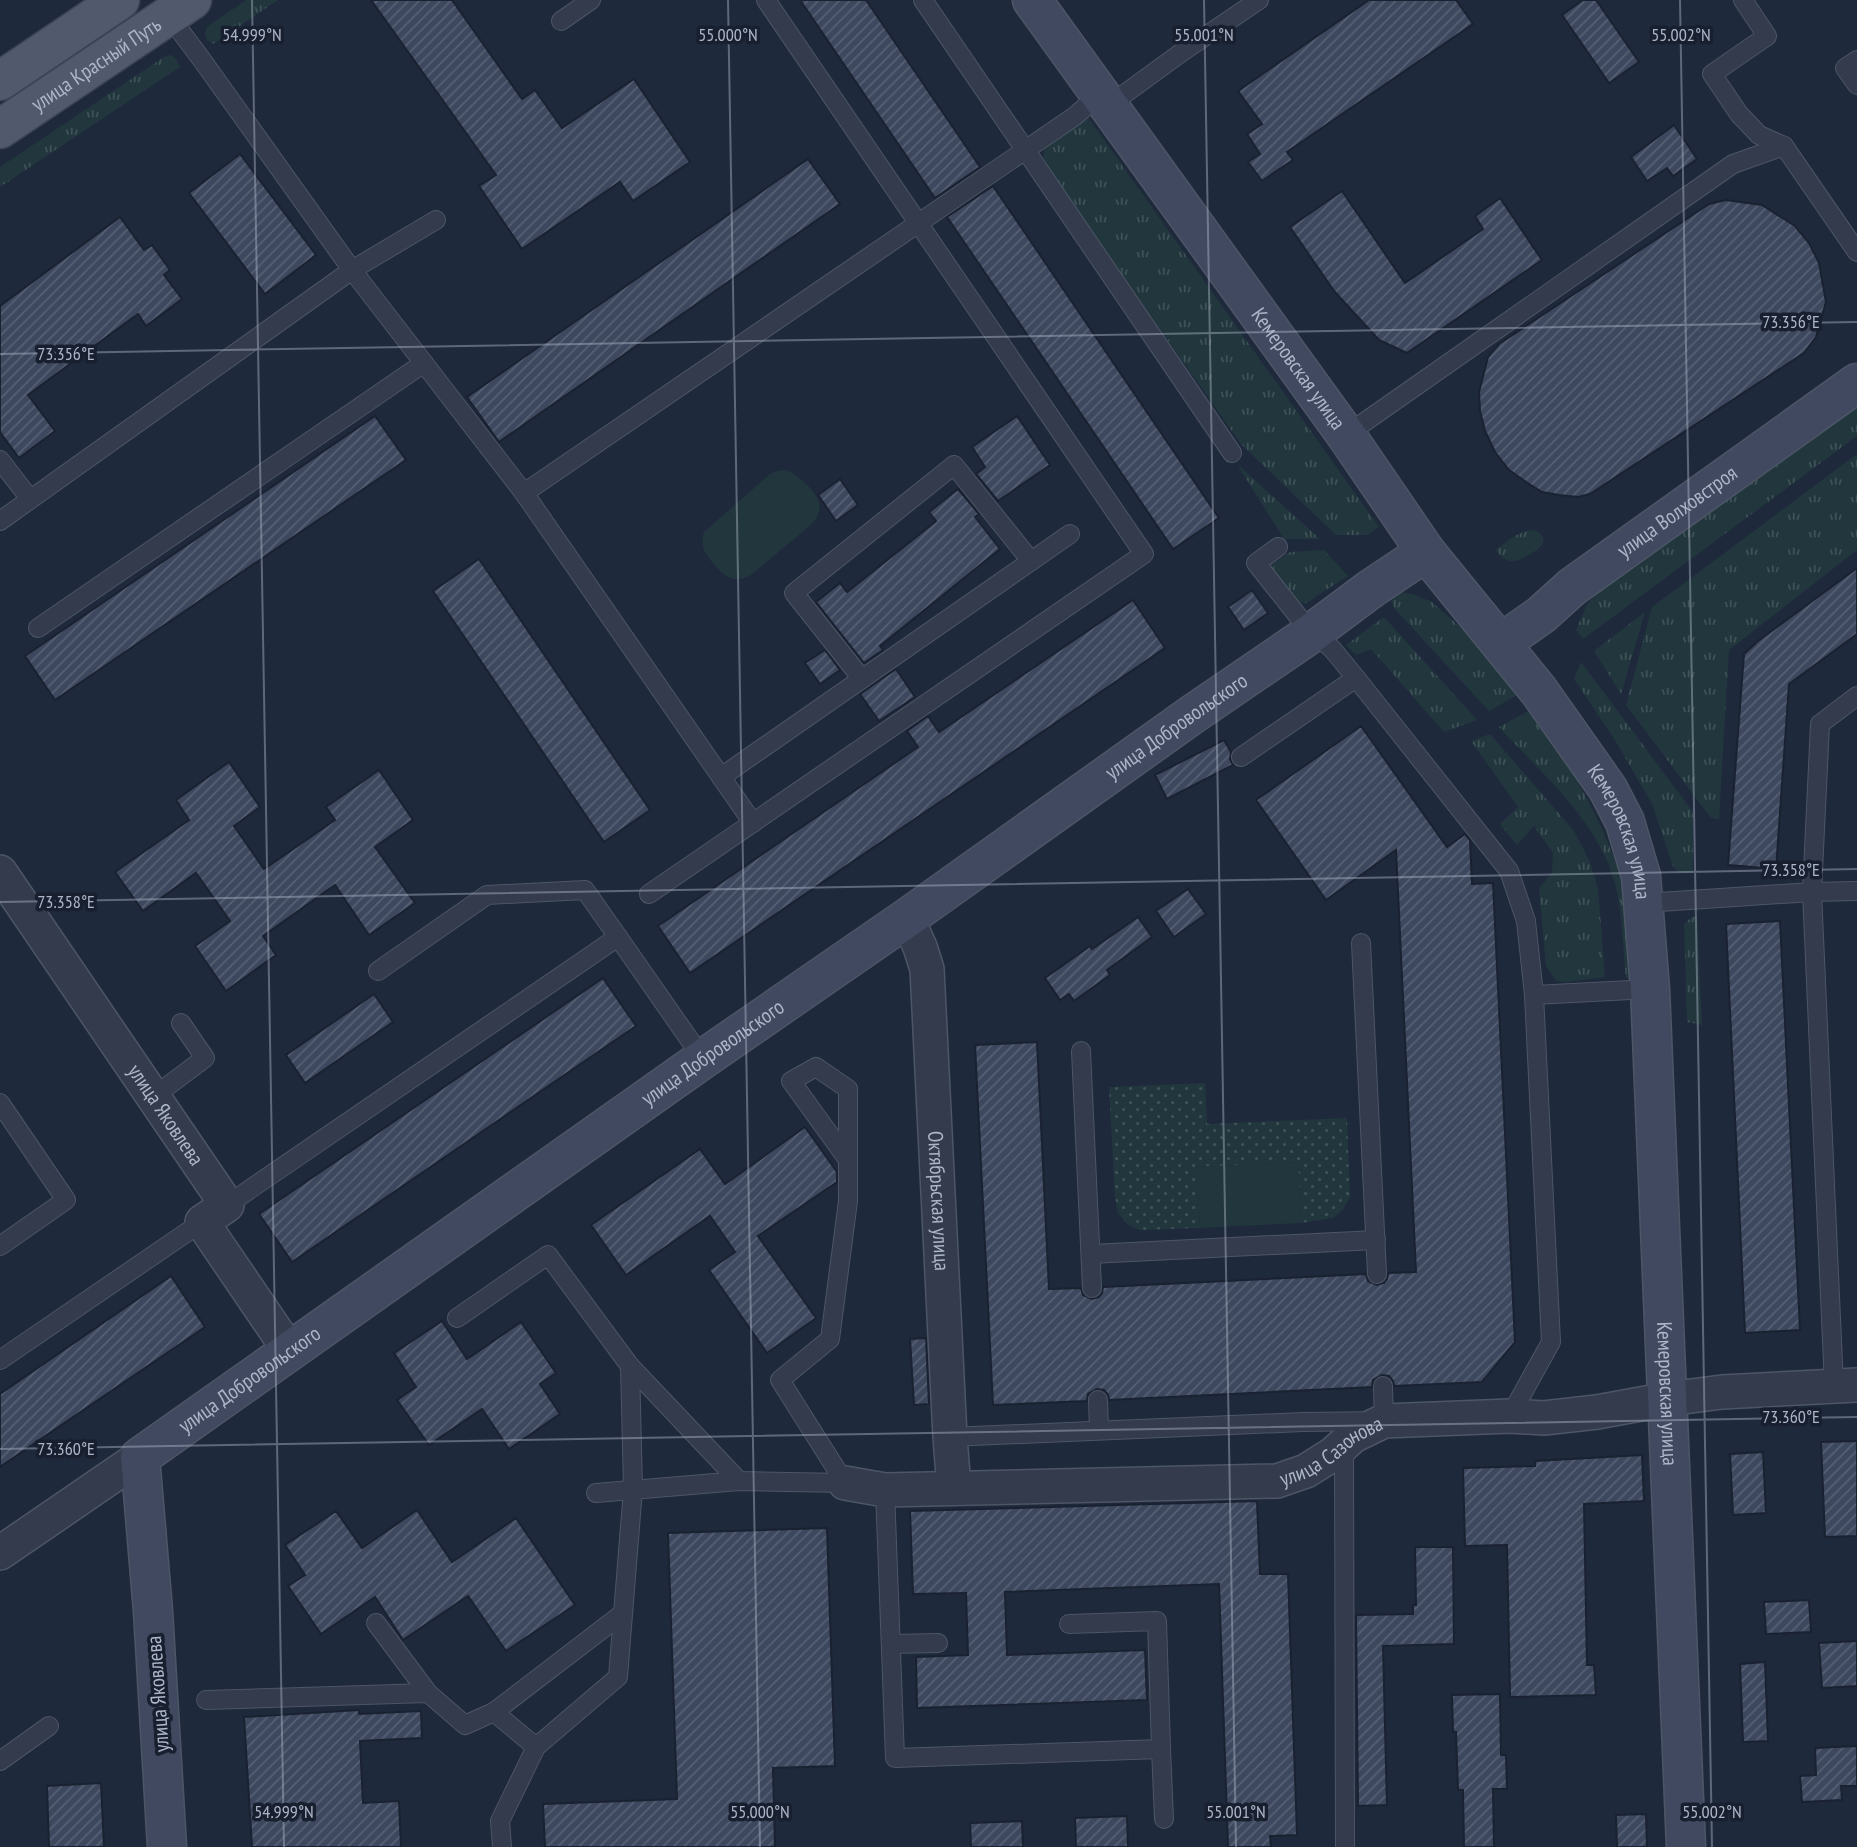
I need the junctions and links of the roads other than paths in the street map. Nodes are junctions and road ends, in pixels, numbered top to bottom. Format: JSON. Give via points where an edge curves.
{"nodes":[{"id":1,"x":120,"y":0,"type":"edge"},
{"id":2,"x":591,"y":0,"type":"edge"},
{"id":3,"x":766,"y":0,"type":"edge"},
{"id":4,"x":923,"y":0,"type":"edge"},
{"id":5,"x":1032,"y":0,"type":"edge"},
{"id":6,"x":1259,"y":0,"type":"edge"},
{"id":7,"x":1743,"y":0,"type":"edge"},
{"id":8,"x":180,"y":8,"type":"edge"},
{"id":9,"x":561,"y":21,"type":"dead end"},
{"id":10,"x":1857,"y":60,"type":"edge"},
{"id":11,"x":0,"y":81,"type":"edge"},
{"id":12,"x":1857,"y":85,"type":"edge"},
{"id":13,"x":1104,"y":100,"type":"junction"},
{"id":14,"x":0,"y":130,"type":"edge"},
{"id":15,"x":1784,"y":146,"type":"junction"},
{"id":16,"x":1025,"y":150,"type":"junction"},
{"id":17,"x":436,"y":220,"type":"dead end"},
{"id":18,"x":919,"y":223,"type":"junction"},
{"id":19,"x":1857,"y":252,"type":"edge"},
{"id":20,"x":352,"y":270,"type":"junction"},
{"id":21,"x":424,"y":363,"type":"junction"},
{"id":22,"x":1857,"y":383,"type":"edge"},
{"id":23,"x":1346,"y":435,"type":"junction"},
{"id":24,"x":1232,"y":453,"type":"dead end"},
{"id":25,"x":0,"y":460,"type":"edge"},
{"id":26,"x":524,"y":493,"type":"junction"},
{"id":27,"x":30,"y":499,"type":"junction"},
{"id":28,"x":0,"y":521,"type":"edge"},
{"id":29,"x":1070,"y":534,"type":"dead end"},
{"id":30,"x":1278,"y":547,"type":"dead end"},
{"id":31,"x":1426,"y":552,"type":"junction"},
{"id":32,"x":1031,"y":561,"type":"junction"},
{"id":33,"x":38,"y":628,"type":"dead end"},
{"id":34,"x":1313,"y":632,"type":"junction"},
{"id":35,"x":1501,"y":643,"type":"junction"},
{"id":36,"x":1356,"y":678,"type":"junction"},
{"id":37,"x":862,"y":679,"type":"junction"},
{"id":38,"x":1857,"y":696,"type":"edge"},
{"id":39,"x":1241,"y":757,"type":"dead end"},
{"id":40,"x":721,"y":778,"type":"junction"},
{"id":41,"x":753,"y":823,"type":"junction"},
{"id":42,"x":0,"y":872,"type":"edge"},
{"id":43,"x":1857,"y":891,"type":"edge"},
{"id":44,"x":1812,"y":892,"type":"junction"},
{"id":45,"x":649,"y":894,"type":"dead end"},
{"id":46,"x":1644,"y":902,"type":"junction"},
{"id":47,"x":907,"y":918,"type":"junction"},
{"id":48,"x":618,"y":937,"type":"junction"},
{"id":49,"x":1361,"y":943,"type":"dead end"},
{"id":50,"x":378,"y":971,"type":"dead end"},
{"id":51,"x":1650,"y":989,"type":"junction"},
{"id":52,"x":1534,"y":995,"type":"junction"},
{"id":53,"x":181,"y":1023,"type":"dead end"},
{"id":54,"x":1081,"y":1051,"type":"dead end"},
{"id":55,"x":703,"y":1059,"type":"junction"},
{"id":56,"x":153,"y":1097,"type":"junction"},
{"id":57,"x":0,"y":1103,"type":"edge"},
{"id":58,"x":848,"y":1160,"type":"junction"},
{"id":59,"x":214,"y":1213,"type":"junction"},
{"id":60,"x":1376,"y":1240,"type":"junction"},
{"id":61,"x":0,"y":1246,"type":"edge"},
{"id":62,"x":1091,"y":1254,"type":"junction"},
{"id":63,"x":1377,"y":1274,"type":"dead end"},
{"id":64,"x":1092,"y":1288,"type":"dead end"},
{"id":65,"x":457,"y":1318,"type":"dead end"},
{"id":66,"x":289,"y":1350,"type":"junction"},
{"id":67,"x":0,"y":1360,"type":"edge"},
{"id":68,"x":630,"y":1366,"type":"junction"},
{"id":69,"x":1383,"y":1386,"type":"dead end"},
{"id":70,"x":1846,"y":1386,"type":"edge"},
{"id":71,"x":1668,"y":1399,"type":"junction"},
{"id":72,"x":1098,"y":1400,"type":"dead end"},
{"id":73,"x":1510,"y":1416,"type":"junction"},
{"id":74,"x":1384,"y":1421,"type":"junction"},
{"id":75,"x":1099,"y":1430,"type":"junction"},
{"id":76,"x":950,"y":1437,"type":"junction"},
{"id":77,"x":1344,"y":1444,"type":"junction"},
{"id":78,"x":140,"y":1457,"type":"junction"},
{"id":79,"x":739,"y":1481,"type":"junction"},
{"id":80,"x":845,"y":1483,"type":"junction"},
{"id":81,"x":633,"y":1489,"type":"junction"},
{"id":82,"x":954,"y":1489,"type":"junction"},
{"id":83,"x":886,"y":1490,"type":"junction"},
{"id":84,"x":596,"y":1493,"type":"dead end"},
{"id":85,"x":0,"y":1553,"type":"edge"},
{"id":86,"x":622,"y":1614,"type":"junction"},
{"id":87,"x":376,"y":1623,"type":"dead end"},
{"id":88,"x":1069,"y":1624,"type":"dead end"},
{"id":89,"x":938,"y":1643,"type":"dead end"},
{"id":90,"x":891,"y":1644,"type":"junction"},
{"id":91,"x":428,"y":1693,"type":"junction"},
{"id":92,"x":206,"y":1700,"type":"dead end"},
{"id":93,"x":494,"y":1712,"type":"junction"},
{"id":94,"x":49,"y":1726,"type":"dead end"},
{"id":95,"x":536,"y":1747,"type":"junction"},
{"id":96,"x":1161,"y":1749,"type":"junction"},
{"id":97,"x":0,"y":1761,"type":"edge"},
{"id":98,"x":1164,"y":1819,"type":"dead end"},
{"id":99,"x":167,"y":1847,"type":"edge"},
{"id":100,"x":502,"y":1847,"type":"edge"},
{"id":101,"x":1345,"y":1847,"type":"edge"},
{"id":102,"x":1686,"y":1847,"type":"edge"}],
"edges":[{"from":1,"to":11,"type":"main road","name":"улица Красный Путь"},
{"from":2,"to":9,"type":"lane"},
{"from":3,"to":18,"type":"lane"},
{"from":4,"to":16,"type":"lane"},
{"from":5,"to":13,"type":"main road","name":"Кемеровская улица"},
{"from":6,"to":13,"type":"lane"},
{"from":7,"to":15,"type":"lane","via":[[1767,36],[1712,74],[1759,135]]},
{"from":8,"to":14,"type":"main road","name":"улица Красный Путь"},
{"from":8,"to":20,"type":"lane","via":[[202,60]]},
{"from":10,"to":12,"type":"lane","via":[[1845,68]]},
{"from":13,"to":16,"type":"lane"},
{"from":13,"to":23,"type":"main road","name":"Кемеровская улица"},
{"from":15,"to":19,"type":"lane"},
{"from":15,"to":23,"type":"lane","via":[[1733,164]]},
{"from":16,"to":18,"type":"lane"},
{"from":16,"to":24,"type":"lane"},
{"from":17,"to":20,"type":"lane"},
{"from":18,"to":26,"type":"lane"},
{"from":18,"to":41,"type":"lane","via":[[1144,554]]},
{"from":20,"to":21,"type":"lane"},
{"from":20,"to":27,"type":"lane"},
{"from":21,"to":26,"type":"lane"},
{"from":21,"to":33,"type":"lane"},
{"from":22,"to":35,"type":"main road","name":"улица Волховстроя"},
{"from":23,"to":31,"type":"main road","name":"Кемеровская улица"},
{"from":25,"to":27,"type":"lane"},
{"from":26,"to":40,"type":"lane"},
{"from":27,"to":28,"type":"lane"},
{"from":29,"to":32,"type":"lane"},
{"from":30,"to":34,"type":"lane","via":[[1256,563]]},
{"from":31,"to":34,"type":"main road","name":"улица Добровольского"},
{"from":31,"to":35,"type":"main road","name":"Кемеровская улица"},
{"from":32,"to":37,"type":"lane"},
{"from":32,"to":37,"type":"lane","via":[[954,465],[794,593]]},
{"from":34,"to":36,"type":"lane"},
{"from":34,"to":47,"type":"main road","name":"улица Добровольского"},
{"from":35,"to":46,"type":"main road","name":"Кемеровская улица","via":[[1608,789],[1634,849]]},
{"from":36,"to":39,"type":"lane"},
{"from":36,"to":52,"type":"lane","via":[[1509,871],[1526,921]]},
{"from":37,"to":40,"type":"lane"},
{"from":38,"to":44,"type":"lane","via":[[1820,723]]},
{"from":40,"to":41,"type":"lane"},
{"from":41,"to":45,"type":"lane"},
{"from":42,"to":56,"type":"street","name":"улица Яковлева"},
{"from":43,"to":44,"type":"lane"},
{"from":44,"to":46,"type":"lane"},
{"from":44,"to":70,"type":"lane"},
{"from":46,"to":51,"type":"main road","name":"Кемеровская улица"},
{"from":47,"to":55,"type":"main road","name":"улица Добровольского"},
{"from":47,"to":76,"type":"street","name":"Октябрьская улица","via":[[927,969]]},
{"from":48,"to":50,"type":"lane","via":[[585,890],[487,895]]},
{"from":48,"to":55,"type":"lane"},
{"from":48,"to":59,"type":"lane"},
{"from":49,"to":60,"type":"lane"},
{"from":51,"to":52,"type":"lane"},
{"from":51,"to":71,"type":"main road","name":"Кемеровская улица"},
{"from":52,"to":73,"type":"lane","via":[[1551,1342]]},
{"from":53,"to":56,"type":"lane","via":[[205,1058]]},
{"from":54,"to":62,"type":"lane"},
{"from":55,"to":66,"type":"main road","name":"улица Добровольского"},
{"from":56,"to":59,"type":"street","name":"улица Яковлева"},
{"from":57,"to":61,"type":"lane","via":[[66,1200]]},
{"from":58,"to":58,"type":"lane","via":[[849,1089],[816,1067],[791,1081]]},
{"from":58,"to":80,"type":"lane","via":[[848,1201],[830,1339],[780,1380]]},
{"from":59,"to":66,"type":"street","name":"улица Яковлева"},
{"from":59,"to":67,"type":"lane"},
{"from":60,"to":62,"type":"lane"},
{"from":60,"to":63,"type":"lane"},
{"from":62,"to":64,"type":"lane"},
{"from":65,"to":68,"type":"lane","via":[[548,1255]]},
{"from":66,"to":78,"type":"main road","name":"улица Добровольского"},
{"from":68,"to":79,"type":"lane"},
{"from":68,"to":81,"type":"lane"},
{"from":69,"to":74,"type":"lane"},
{"from":70,"to":71,"type":"street","name":"улица Сазонова"},
{"from":71,"to":73,"type":"street","name":"улица Сазонова","via":[[1557,1417]]},
{"from":71,"to":102,"type":"main road","name":"Кемеровская улица"},
{"from":72,"to":75,"type":"lane"},
{"from":73,"to":74,"type":"street","name":"улица Сазонова"},
{"from":74,"to":75,"type":"lane"},
{"from":74,"to":77,"type":"street","name":"улица Сазонова"},
{"from":75,"to":76,"type":"lane"},
{"from":76,"to":82,"type":"street","name":"Октябрьская улица"},
{"from":77,"to":82,"type":"street","name":"улица Сазонова","via":[[1307,1471],[1277,1481]]},
{"from":77,"to":101,"type":"lane"},
{"from":78,"to":85,"type":"street","name":"улица Добровольского"},
{"from":78,"to":99,"type":"main road","name":"улица Яковлева"},
{"from":79,"to":80,"type":"lane"},
{"from":79,"to":81,"type":"lane"},
{"from":80,"to":83,"type":"street","name":"улица Сазонова"},
{"from":81,"to":84,"type":"lane"},
{"from":81,"to":86,"type":"lane"},
{"from":82,"to":83,"type":"street","name":"улица Сазонова"},
{"from":83,"to":90,"type":"lane"},
{"from":86,"to":93,"type":"lane"},
{"from":86,"to":95,"type":"lane","via":[[618,1677]]},
{"from":87,"to":91,"type":"lane"},
{"from":88,"to":96,"type":"lane","via":[[1157,1621]]},
{"from":89,"to":90,"type":"lane"},
{"from":90,"to":96,"type":"lane","via":[[895,1758]]},
{"from":91,"to":92,"type":"lane"},
{"from":91,"to":93,"type":"lane","via":[[465,1725]]},
{"from":93,"to":95,"type":"lane"},
{"from":94,"to":97,"type":"lane"},
{"from":95,"to":100,"type":"lane","via":[[500,1821]]},
{"from":96,"to":98,"type":"lane"}]}
